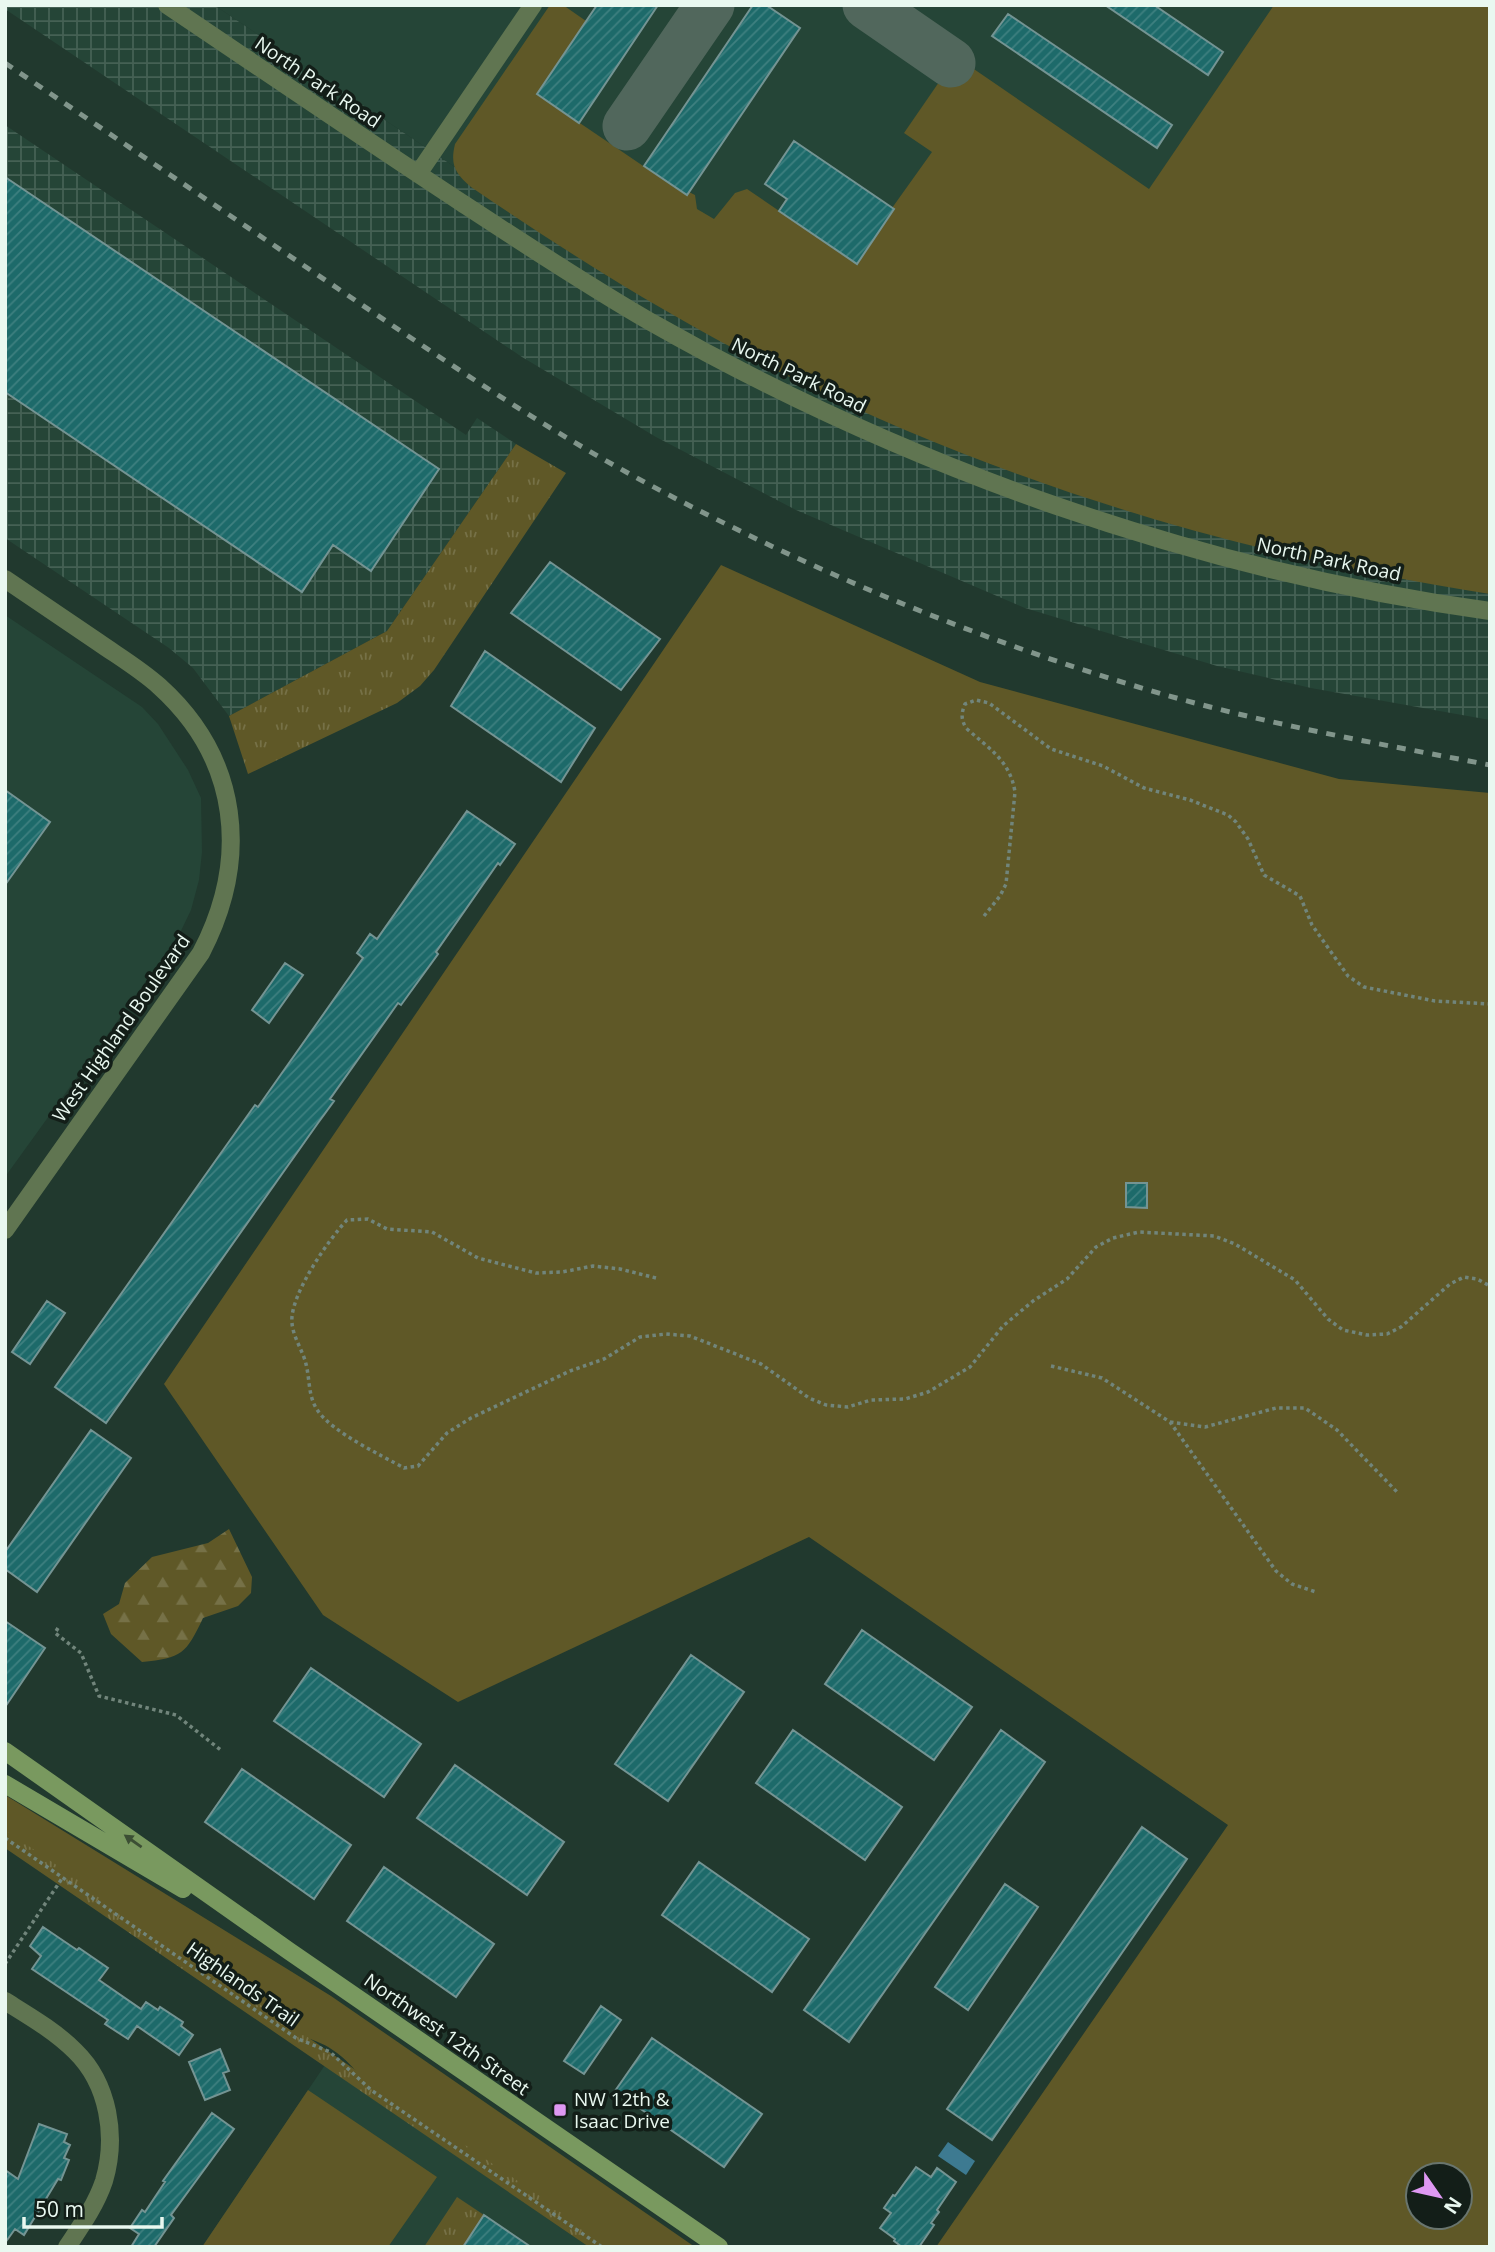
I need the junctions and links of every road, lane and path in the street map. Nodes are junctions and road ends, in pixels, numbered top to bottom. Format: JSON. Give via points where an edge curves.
{"nodes":[{"id":1,"x":167,"y":5,"type":"edge"},
{"id":2,"x":533,"y":5,"type":"edge"},
{"id":3,"x":418,"y":174,"type":"junction"},
{"id":4,"x":5,"y":579,"type":"edge"},
{"id":5,"x":1490,"y":611,"type":"edge"},
{"id":6,"x":984,"y":916,"type":"dead end"},
{"id":7,"x":1490,"y":1004,"type":"edge"},
{"id":8,"x":5,"y":1230,"type":"edge"},
{"id":9,"x":656,"y":1278,"type":"dead end"},
{"id":10,"x":1490,"y":1286,"type":"edge"},
{"id":11,"x":1051,"y":1366,"type":"dead end"},
{"id":12,"x":1170,"y":1422,"type":"junction"},
{"id":13,"x":1398,"y":1493,"type":"dead end"},
{"id":14,"x":1316,"y":1592,"type":"dead end"},
{"id":15,"x":58,"y":1628,"type":"dead end"},
{"id":16,"x":5,"y":1751,"type":"edge"},
{"id":17,"x":222,"y":1751,"type":"dead end"},
{"id":18,"x":5,"y":1784,"type":"edge"},
{"id":19,"x":5,"y":1838,"type":"edge"},
{"id":20,"x":63,"y":1877,"type":"junction"},
{"id":21,"x":289,"y":1951,"type":"junction"},
{"id":22,"x":5,"y":1964,"type":"edge"},
{"id":23,"x":5,"y":2001,"type":"edge"},
{"id":24,"x":67,"y":2247,"type":"edge"},
{"id":25,"x":601,"y":2247,"type":"edge"},
{"id":26,"x":719,"y":2247,"type":"edge"}],
"edges":[{"from":1,"to":3,"type":"street","name":"North Park Road"},
{"from":2,"to":3,"type":"street"},
{"from":3,"to":5,"type":"street","name":"North Park Road","via":[[650,321],[733,367],[914,450],[1026,495],[1207,552],[1377,592]]},
{"from":4,"to":8,"type":"street","name":"West Highland Boulevard","via":[[136,668],[176,703],[198,733],[225,793],[232,846],[224,897],[201,953]]},
{"from":6,"to":7,"type":"path","via":[[1006,884],[1014,792],[1003,761],[963,722],[965,704],[976,700],[989,703],[1051,749],[1095,762],[1144,788],[1228,816],[1248,839],[1264,875],[1300,896],[1312,925],[1356,984],[1435,1001]]},
{"from":9,"to":10,"type":"path","via":[[593,1266],[536,1273],[478,1258],[432,1232],[387,1229],[368,1219],[347,1220],[333,1235],[295,1301],[292,1323],[318,1412],[340,1431],[404,1468],[418,1466],[447,1433],[471,1418],[604,1359],[640,1337],[690,1336],[761,1364],[808,1398],[826,1405],[848,1407],[916,1396],[970,1367],[1003,1326],[1067,1279],[1096,1247],[1139,1232],[1214,1236],[1235,1244],[1295,1280],[1343,1330],[1367,1335],[1387,1334],[1401,1327],[1464,1277]]},
{"from":11,"to":12,"type":"path","via":[[1102,1378]]},
{"from":12,"to":13,"type":"path","via":[[1206,1427],[1276,1408],[1305,1408],[1337,1430]]},
{"from":12,"to":14,"type":"path","via":[[1276,1571],[1292,1584]]},
{"from":15,"to":17,"type":"path","via":[[55,1633],[81,1653],[99,1696],[176,1715]]},
{"from":21,"to":16,"type":"main road","name":"Northwest 12th Street","one_way":true},
{"from":18,"to":21,"type":"main road","name":"Northwest 12th Street"},
{"from":19,"to":20,"type":"path","name":"Highlands Trail"},
{"from":20,"to":22,"type":"path"},
{"from":20,"to":25,"type":"path","name":"Highlands Trail","via":[[296,2038],[330,2052],[371,2090]]},
{"from":21,"to":26,"type":"main road","name":"Northwest 12th Street"},
{"from":23,"to":24,"type":"street","via":[[75,2051],[94,2077],[108,2115],[110,2139],[103,2182]]}]}
